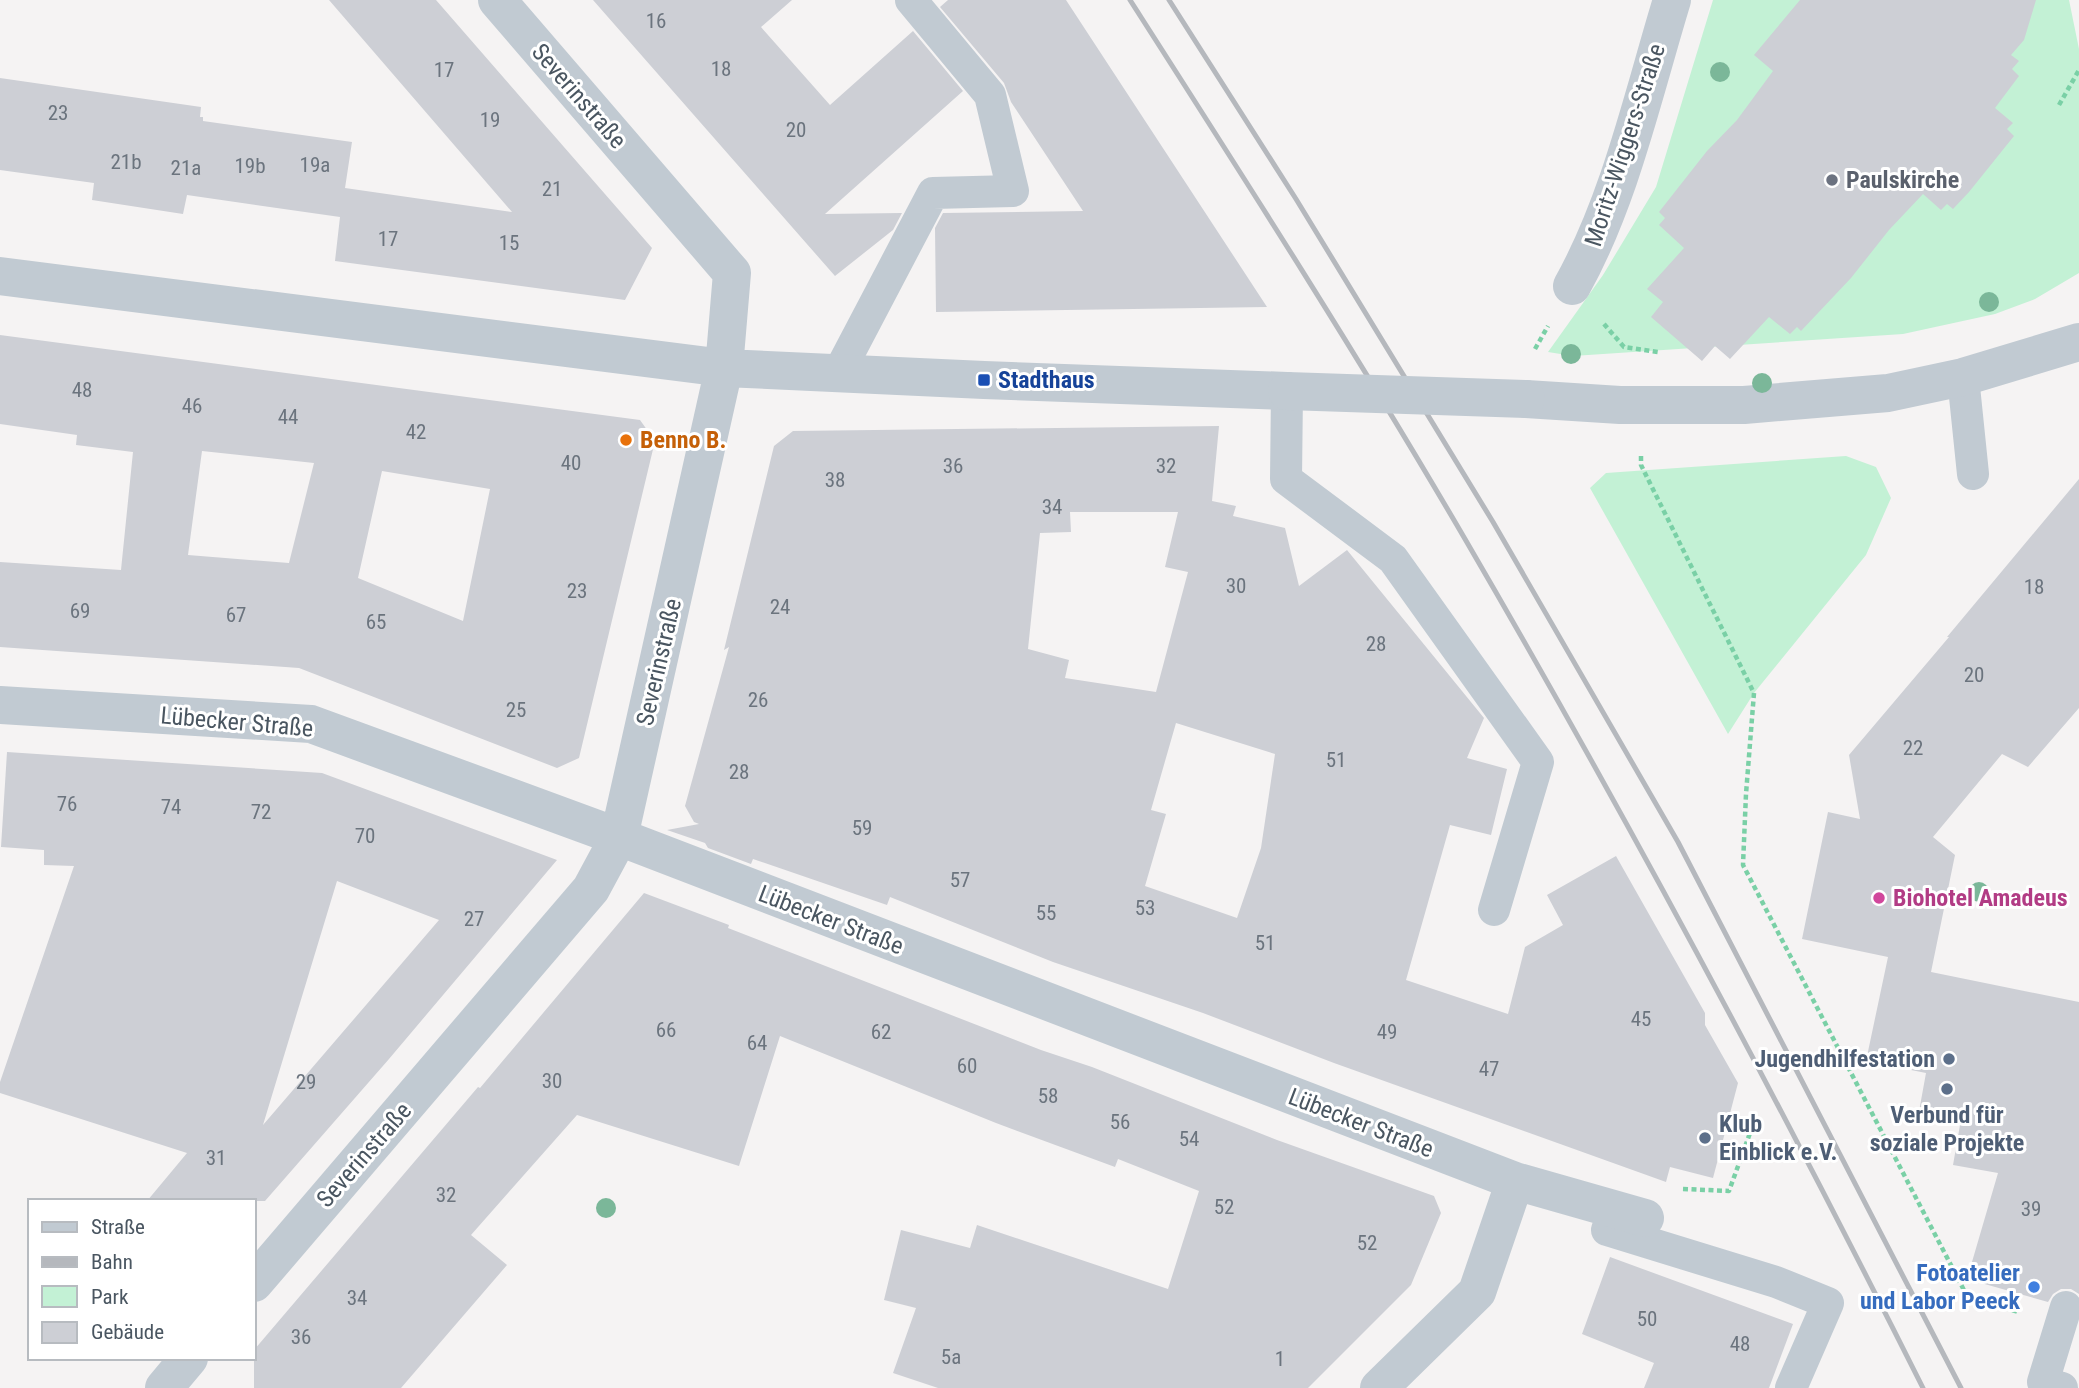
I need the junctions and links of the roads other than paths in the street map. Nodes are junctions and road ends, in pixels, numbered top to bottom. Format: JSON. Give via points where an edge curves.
{"nodes":[{"id":1,"x":496,"y":0,"type":"edge"},
{"id":2,"x":911,"y":0,"type":"edge"},
{"id":3,"x":1672,"y":0,"type":"edge"},
{"id":4,"x":0,"y":276,"type":"edge"},
{"id":5,"x":1572,"y":286,"type":"road end"},
{"id":6,"x":2079,"y":342,"type":"edge"},
{"id":7,"x":724,"y":368,"type":"junction"},
{"id":8,"x":839,"y":372,"type":"junction"},
{"id":9,"x":1963,"y":377,"type":"junction"},
{"id":10,"x":1287,"y":391,"type":"junction"},
{"id":11,"x":1973,"y":474,"type":"dead end"},
{"id":12,"x":0,"y":705,"type":"edge"},
{"id":13,"x":619,"y":837,"type":"junction"},
{"id":14,"x":1494,"y":910,"type":"dead end"},
{"id":15,"x":1515,"y":1181,"type":"junction"},
{"id":16,"x":1630,"y":1214,"type":"joint"},
{"id":17,"x":256,"y":1281,"type":"edge"},
{"id":18,"x":2063,"y":1316,"type":"road end"},
{"id":19,"x":188,"y":1360,"type":"edge"},
{"id":20,"x":164,"y":1388,"type":"edge"},
{"id":21,"x":1379,"y":1388,"type":"edge"},
{"id":22,"x":1791,"y":1388,"type":"edge"},
{"id":23,"x":2062,"y":1388,"type":"edge"}],
"edges":[{"from":1,"to":7,"type":"street","name":"Severinstraße","via":[[732,273]]},
{"from":2,"to":8,"type":"lane","via":[[989,95],[1013,191],[933,193]]},
{"from":3,"to":5,"type":"street","name":"Moritz-Wiggers-Straße","via":[[1620,169],[1590,254]]},
{"from":4,"to":7,"type":"street"},
{"from":6,"to":9,"type":"street"},
{"from":7,"to":8,"type":"street"},
{"from":7,"to":13,"type":"street","name":"Severinstraße"},
{"from":8,"to":10,"type":"street"},
{"from":9,"to":10,"type":"street","bridge":true,"via":[[1888,393],[1744,405],[1642,406]]},
{"from":9,"to":11,"type":"lane"},
{"from":10,"to":14,"type":"lane","via":[[1286,478],[1393,559],[1538,762]]},
{"from":12,"to":13,"type":"street","name":"Lübecker Straße","via":[[311,724]]},
{"from":13,"to":15,"type":"street","name":"Lübecker Straße"},
{"from":13,"to":17,"type":"street","name":"Severinstraße","via":[[591,889]]},
{"from":15,"to":16,"type":"street","name":"Lübecker Straße"},
{"from":15,"to":21,"type":"street","via":[[1477,1292]]},
{"from":16,"to":22,"type":"lane","via":[[1607,1230],[1776,1282],[1828,1303]]},
{"from":18,"to":23,"type":"lane","via":[[2043,1381]]},
{"from":19,"to":20,"type":"street"}]}
